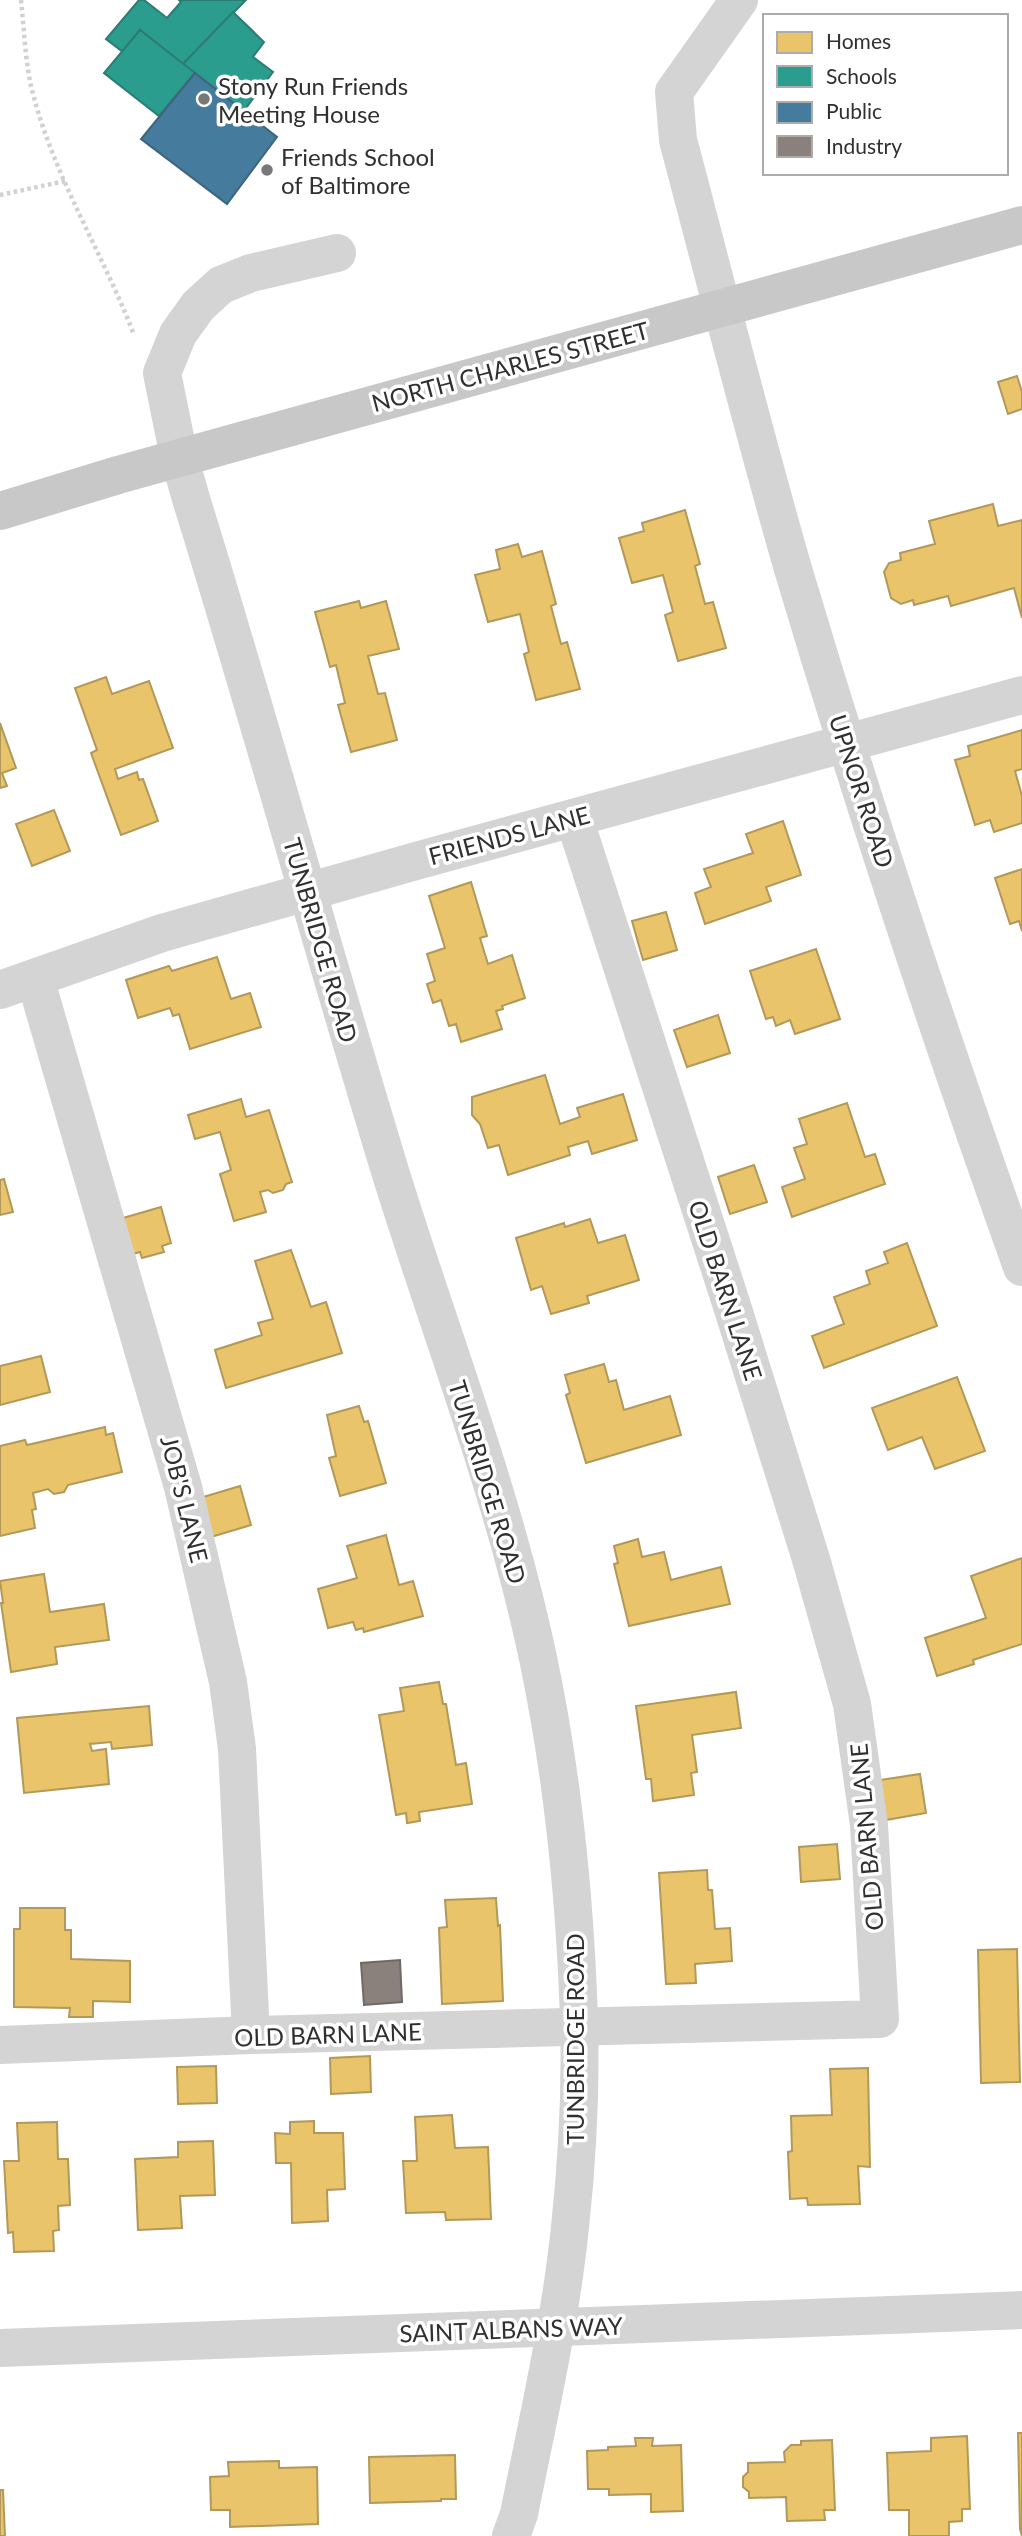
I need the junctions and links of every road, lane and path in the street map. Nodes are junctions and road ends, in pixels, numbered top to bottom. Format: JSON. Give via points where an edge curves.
{"nodes":[{"id":1,"x":21,"y":0,"type":"edge"},
{"id":2,"x":739,"y":0,"type":"edge"},
{"id":3,"x":65,"y":181,"type":"junction"},
{"id":4,"x":0,"y":195,"type":"edge"},
{"id":5,"x":1022,"y":225,"type":"edge"},
{"id":6,"x":337,"y":253,"type":"dead end"},
{"id":7,"x":723,"y":308,"type":"junction"},
{"id":8,"x":162,"y":373,"type":"junction"},
{"id":9,"x":179,"y":457,"type":"junction"},
{"id":10,"x":0,"y":511,"type":"edge"},
{"id":11,"x":1022,"y":695,"type":"edge"},
{"id":12,"x":846,"y":742,"type":"junction"},
{"id":13,"x":574,"y":818,"type":"junction"},
{"id":14,"x":307,"y":892,"type":"junction"},
{"id":15,"x":18,"y":984,"type":"edge"},
{"id":16,"x":1022,"y":1267,"type":"edge"},
{"id":17,"x":579,"y":2027,"type":"junction"},
{"id":18,"x":251,"y":2035,"type":"junction"},
{"id":19,"x":0,"y":2045,"type":"edge"},
{"id":20,"x":1022,"y":2310,"type":"edge"},
{"id":21,"x":556,"y":2328,"type":"junction"},
{"id":22,"x":0,"y":2348,"type":"edge"},
{"id":23,"x":511,"y":2536,"type":"edge"}],
"edges":[{"from":1,"to":3,"type":"path","via":[[31,84]]},
{"from":2,"to":7,"type":"street","name":"UPNOR ROAD","via":[[674,92],[678,140]]},
{"from":3,"to":4,"type":"path"},
{"from":3,"to":8,"type":"path","via":[[116,287],[140,352]]},
{"from":5,"to":7,"type":"main road","name":"NORTH CHARLES STREET"},
{"from":6,"to":8,"type":"street","via":[[251,273],[221,285],[178,334]]},
{"from":7,"to":9,"type":"main road","name":"NORTH CHARLES STREET"},
{"from":7,"to":12,"type":"street","name":"UPNOR ROAD"},
{"from":8,"to":9,"type":"street","name":"TUNBRIDGE ROAD"},
{"from":9,"to":10,"type":"main road","name":"NORTH CHARLES STREET"},
{"from":9,"to":14,"type":"street","name":"TUNBRIDGE ROAD"},
{"from":11,"to":12,"type":"street","name":"FRIENDS LANE"},
{"from":12,"to":13,"type":"street","name":"FRIENDS LANE"},
{"from":12,"to":16,"type":"street","name":"UPNOR ROAD"},
{"from":13,"to":14,"type":"street","name":"FRIENDS LANE"},
{"from":13,"to":17,"type":"street","name":"OLD BARN LANE","via":[[737,1322],[852,1704],[869,1825],[880,2019]]},
{"from":14,"to":15,"type":"street","name":"FRIENDS LANE","via":[[162,933]]},
{"from":14,"to":17,"type":"street","name":"TUNBRIDGE ROAD","via":[[412,1242],[510,1544],[538,1656],[562,1799]]},
{"from":15,"to":18,"type":"street","name":"JOB'S LANE","via":[[177,1464],[228,1682],[237,1749]]},
{"from":17,"to":18,"type":"street","name":"OLD BARN LANE"},
{"from":17,"to":21,"type":"street","name":"TUNBRIDGE ROAD","via":[[570,2227]]},
{"from":18,"to":19,"type":"street","name":"OLD BARN LANE"},
{"from":20,"to":21,"type":"street","name":"SAINT ALBANS WAY"},
{"from":21,"to":22,"type":"street","name":"SAINT ALBANS WAY"},
{"from":21,"to":23,"type":"street","name":"TUNBRIDGE ROAD"}]}
